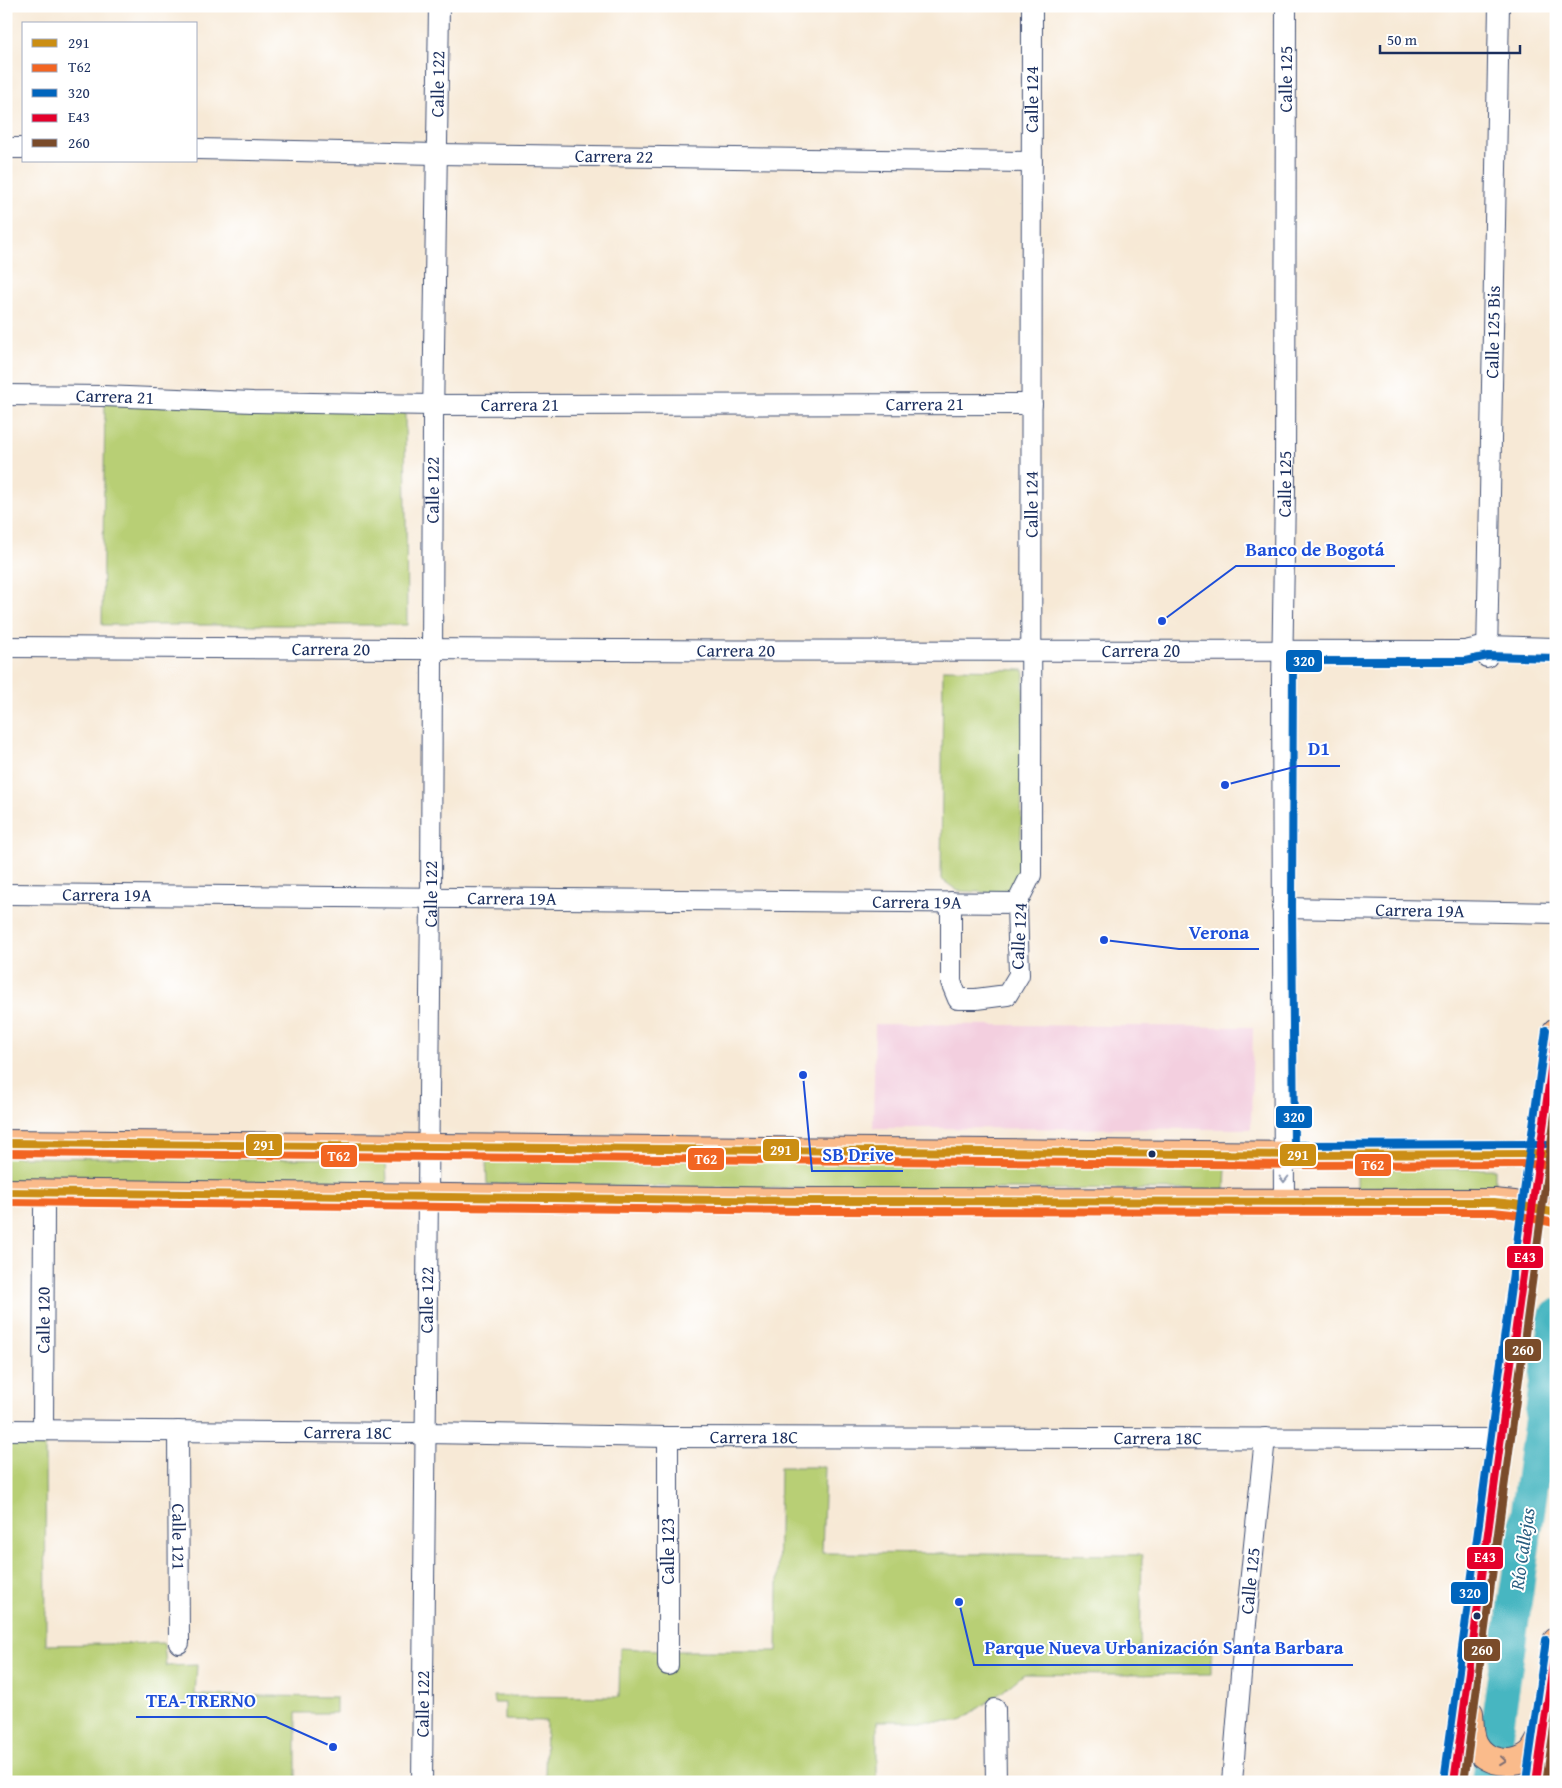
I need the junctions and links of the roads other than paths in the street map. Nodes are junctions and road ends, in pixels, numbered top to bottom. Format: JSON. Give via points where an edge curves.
{"nodes":[{"id":1,"x":438,"y":6,"type":"edge"},
{"id":2,"x":1032,"y":6,"type":"edge"},
{"id":3,"x":1286,"y":6,"type":"edge"},
{"id":4,"x":1499,"y":6,"type":"edge"},
{"id":5,"x":6,"y":148,"type":"edge"},
{"id":6,"x":22,"y":148,"type":"edge"},
{"id":7,"x":198,"y":149,"type":"edge"},
{"id":8,"x":437,"y":154,"type":"junction"},
{"id":9,"x":1032,"y":162,"type":"junction"},
{"id":10,"x":6,"y":395,"type":"edge"},
{"id":11,"x":1032,"y":404,"type":"junction"},
{"id":12,"x":433,"y":405,"type":"junction"},
{"id":13,"x":6,"y":646,"type":"edge"},
{"id":14,"x":1556,"y":648,"type":"edge"},
{"id":15,"x":432,"y":650,"type":"junction"},
{"id":16,"x":1283,"y":651,"type":"junction"},
{"id":17,"x":1487,"y":651,"type":"junction"},
{"id":18,"x":1031,"y":652,"type":"junction"},
{"id":19,"x":1556,"y":659,"type":"edge"},
{"id":20,"x":6,"y":894,"type":"edge"},
{"id":21,"x":431,"y":898,"type":"junction"},
{"id":22,"x":951,"y":902,"type":"junction"},
{"id":23,"x":1017,"y":903,"type":"junction"},
{"id":24,"x":1282,"y":908,"type":"junction"},
{"id":25,"x":1556,"y":913,"type":"edge"},
{"id":26,"x":1556,"y":1031,"type":"edge"},
{"id":27,"x":6,"y":1143,"type":"edge"},
{"id":28,"x":427,"y":1148,"type":"junction"},
{"id":29,"x":1548,"y":1154,"type":"edge"},
{"id":30,"x":1284,"y":1155,"type":"junction"},
{"id":31,"x":6,"y":1192,"type":"edge"},
{"id":32,"x":427,"y":1197,"type":"junction"},
{"id":33,"x":1284,"y":1202,"type":"junction"},
{"id":34,"x":44,"y":1209,"type":"dead end"},
{"id":35,"x":1544,"y":1210,"type":"edge"},
{"id":36,"x":6,"y":1430,"type":"edge"},
{"id":37,"x":43,"y":1430,"type":"junction"},
{"id":38,"x":178,"y":1431,"type":"junction"},
{"id":39,"x":425,"y":1433,"type":"junction"},
{"id":40,"x":668,"y":1437,"type":"junction"},
{"id":41,"x":1265,"y":1438,"type":"junction"},
{"id":42,"x":1501,"y":1439,"type":"junction"},
{"id":43,"x":1556,"y":1641,"type":"edge"},
{"id":44,"x":179,"y":1643,"type":"dead end"},
{"id":45,"x":668,"y":1665,"type":"dead end"},
{"id":46,"x":1468,"y":1680,"type":"junction"},
{"id":47,"x":996,"y":1708,"type":"dead end"},
{"id":48,"x":1536,"y":1744,"type":"junction"},
{"id":49,"x":422,"y":1782,"type":"edge"},
{"id":50,"x":996,"y":1782,"type":"edge"},
{"id":51,"x":1232,"y":1782,"type":"edge"},
{"id":52,"x":1454,"y":1782,"type":"edge"},
{"id":53,"x":1536,"y":1782,"type":"edge"}],
"edges":[{"from":1,"to":8,"type":"street","name":"Calle 122"},
{"from":2,"to":9,"type":"street","name":"Calle 124"},
{"from":3,"to":16,"type":"street","name":"Calle 125"},
{"from":4,"to":17,"type":"street","name":"Calle 125 Bis"},
{"from":5,"to":6,"type":"street"},
{"from":7,"to":8,"type":"street","name":"Carrera 22"},
{"from":8,"to":9,"type":"street","name":"Carrera 22"},
{"from":8,"to":12,"type":"street","name":"Calle 122"},
{"from":9,"to":11,"type":"street","name":"Calle 124"},
{"from":10,"to":12,"type":"street","name":"Carrera 21"},
{"from":11,"to":12,"type":"street","name":"Carrera 21"},
{"from":11,"to":18,"type":"street","name":"Calle 124"},
{"from":12,"to":15,"type":"street","name":"Calle 122"},
{"from":13,"to":15,"type":"street","name":"Carrera 20"},
{"from":14,"to":17,"type":"street","name":"Carrera 20"},
{"from":15,"to":18,"type":"street","name":"Carrera 20"},
{"from":15,"to":21,"type":"street","name":"Calle 122"},
{"from":16,"to":17,"type":"street","name":"Carrera 20"},
{"from":16,"to":18,"type":"street","name":"Carrera 20"},
{"from":16,"to":24,"type":"street","name":"Calle 125"},
{"from":17,"to":19,"type":"street","name":"Carrera 20"},
{"from":18,"to":23,"type":"street","name":"Calle 124","via":[[1031,874]]},
{"from":20,"to":21,"type":"street","name":"Carrera 19A"},
{"from":21,"to":22,"type":"street","name":"Carrera 19A"},
{"from":21,"to":28,"type":"street","name":"Calle 122"},
{"from":22,"to":23,"type":"street","name":"Carrera 19A"},
{"from":22,"to":23,"type":"street","name":"Calle 124","via":[[951,982],[958,998],[976,999],[1007,995],[1018,975]]},
{"from":24,"to":25,"type":"street","name":"Carrera 19A"},
{"from":24,"to":30,"type":"street","name":"Calle 125"},
{"from":26,"to":29,"type":"main road"},
{"from":27,"to":28,"type":"main road"},
{"from":28,"to":30,"type":"main road"},
{"from":28,"to":32,"type":"street","name":"Calle 122"},
{"from":29,"to":30,"type":"main road"},
{"from":29,"to":35,"type":"main road"},
{"from":30,"to":33,"type":"street","name":"Calle 125","one_way":true},
{"from":31,"to":32,"type":"main road"},
{"from":32,"to":33,"type":"main road"},
{"from":32,"to":39,"type":"street","name":"Calle 122"},
{"from":33,"to":35,"type":"main road","via":[[1494,1202]]},
{"from":34,"to":37,"type":"street","name":"Calle 120"},
{"from":35,"to":42,"type":"main road"},
{"from":36,"to":37,"type":"street","name":"Carrera 18C"},
{"from":37,"to":38,"type":"street","name":"Carrera 18C"},
{"from":38,"to":39,"type":"street","name":"Carrera 18C"},
{"from":38,"to":44,"type":"street","name":"Calle 121"},
{"from":39,"to":40,"type":"street","name":"Carrera 18C"},
{"from":39,"to":49,"type":"street","name":"Calle 122"},
{"from":40,"to":41,"type":"street","name":"Carrera 18C"},
{"from":40,"to":45,"type":"street","name":"Calle 123"},
{"from":41,"to":42,"type":"street","name":"Carrera 18C"},
{"from":41,"to":51,"type":"street","name":"Calle 125"},
{"from":42,"to":46,"type":"main road"},
{"from":43,"to":48,"type":"main road"},
{"from":46,"to":48,"type":"main road","one_way":true,"via":[[1471,1730],[1479,1750],[1491,1759],[1509,1763]]},
{"from":46,"to":52,"type":"main road"},
{"from":47,"to":50,"type":"street"},
{"from":48,"to":53,"type":"main road"}]}
